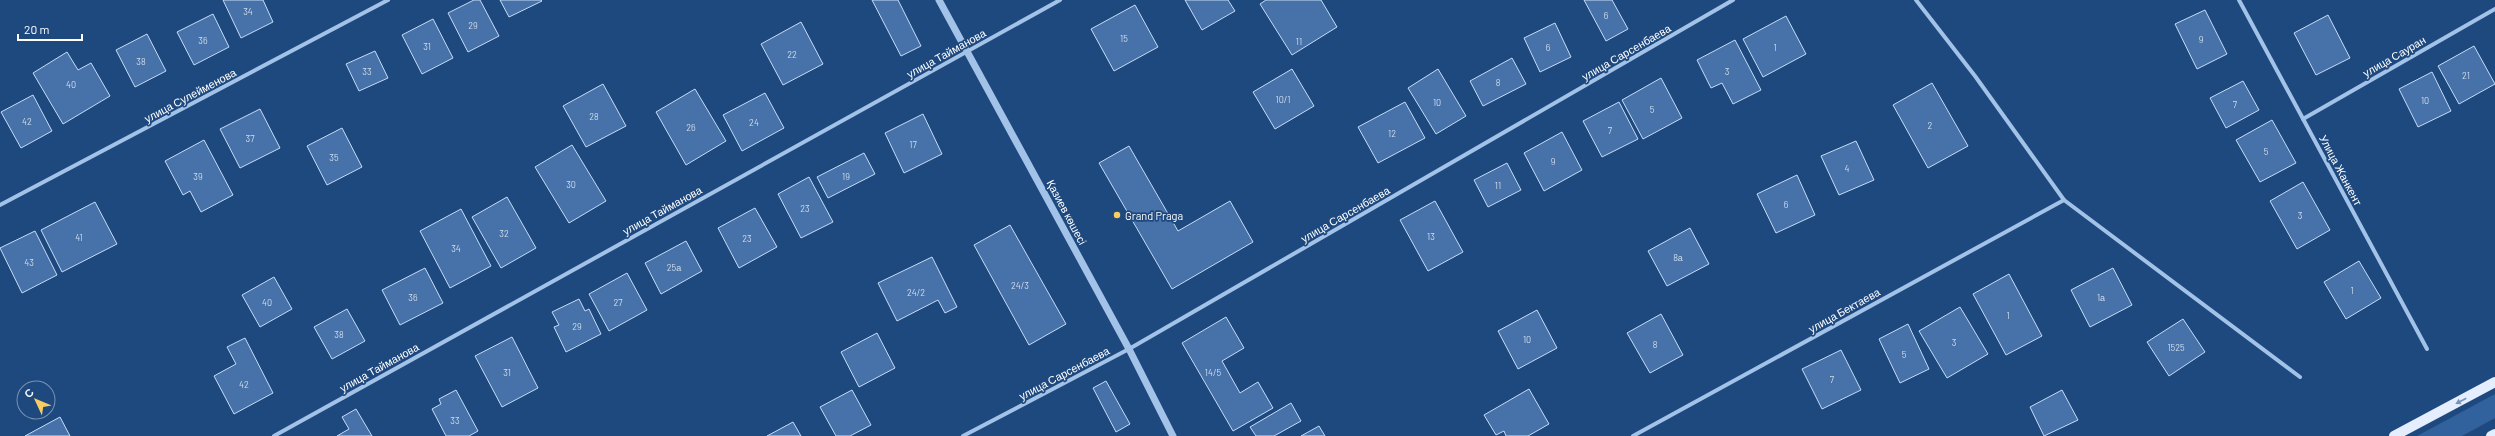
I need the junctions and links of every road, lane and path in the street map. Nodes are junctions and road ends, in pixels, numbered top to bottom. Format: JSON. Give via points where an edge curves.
{"nodes":[{"id":1,"x":388,"y":0,"type":"edge"},
{"id":2,"x":939,"y":0,"type":"edge"},
{"id":3,"x":1060,"y":0,"type":"edge"},
{"id":4,"x":1733,"y":0,"type":"edge"},
{"id":5,"x":1916,"y":0,"type":"edge"},
{"id":6,"x":2239,"y":0,"type":"edge"},
{"id":7,"x":2495,"y":9,"type":"edge"},
{"id":8,"x":967,"y":51,"type":"junction"},
{"id":9,"x":2303,"y":119,"type":"junction"},
{"id":10,"x":2064,"y":200,"type":"junction"},
{"id":11,"x":0,"y":206,"type":"edge"},
{"id":12,"x":2427,"y":348,"type":"dead end"},
{"id":13,"x":1128,"y":349,"type":"junction"},
{"id":14,"x":2300,"y":377,"type":"dead end"},
{"id":15,"x":2495,"y":382,"type":"edge"},
{"id":16,"x":2495,"y":434,"type":"edge"},
{"id":17,"x":274,"y":436,"type":"edge"},
{"id":18,"x":963,"y":436,"type":"edge"},
{"id":19,"x":1173,"y":436,"type":"edge"},
{"id":20,"x":1633,"y":436,"type":"edge"},
{"id":21,"x":2394,"y":436,"type":"edge"},
{"id":22,"x":2491,"y":436,"type":"edge"}],
"edges":[{"from":1,"to":11,"type":"street","name":"улица Сулейменова"},
{"from":2,"to":8,"type":"street","name":"Қазиев көшесі"},
{"from":3,"to":8,"type":"street","name":"улица Тайманова"},
{"from":4,"to":13,"type":"street","name":"улица Сарсенбаева"},
{"from":5,"to":10,"type":"street","via":[[1975,76]]},
{"from":6,"to":9,"type":"street","name":"Улица Жанкент"},
{"from":7,"to":9,"type":"street","name":"улица Сауран"},
{"from":8,"to":13,"type":"street","name":"Қазиев көшесі"},
{"from":8,"to":17,"type":"street","name":"улица Тайманова"},
{"from":9,"to":12,"type":"street","name":"Улица Жанкент"},
{"from":10,"to":14,"type":"street"},
{"from":10,"to":20,"type":"street","name":"улица Бектаева"},
{"from":13,"to":18,"type":"street","name":"улица Сарсенбаева"},
{"from":13,"to":19,"type":"street","name":"Қазиев көшесі"},
{"from":15,"to":21,"type":"main road","one_way":true},
{"from":16,"to":22,"type":"main road"}]}
